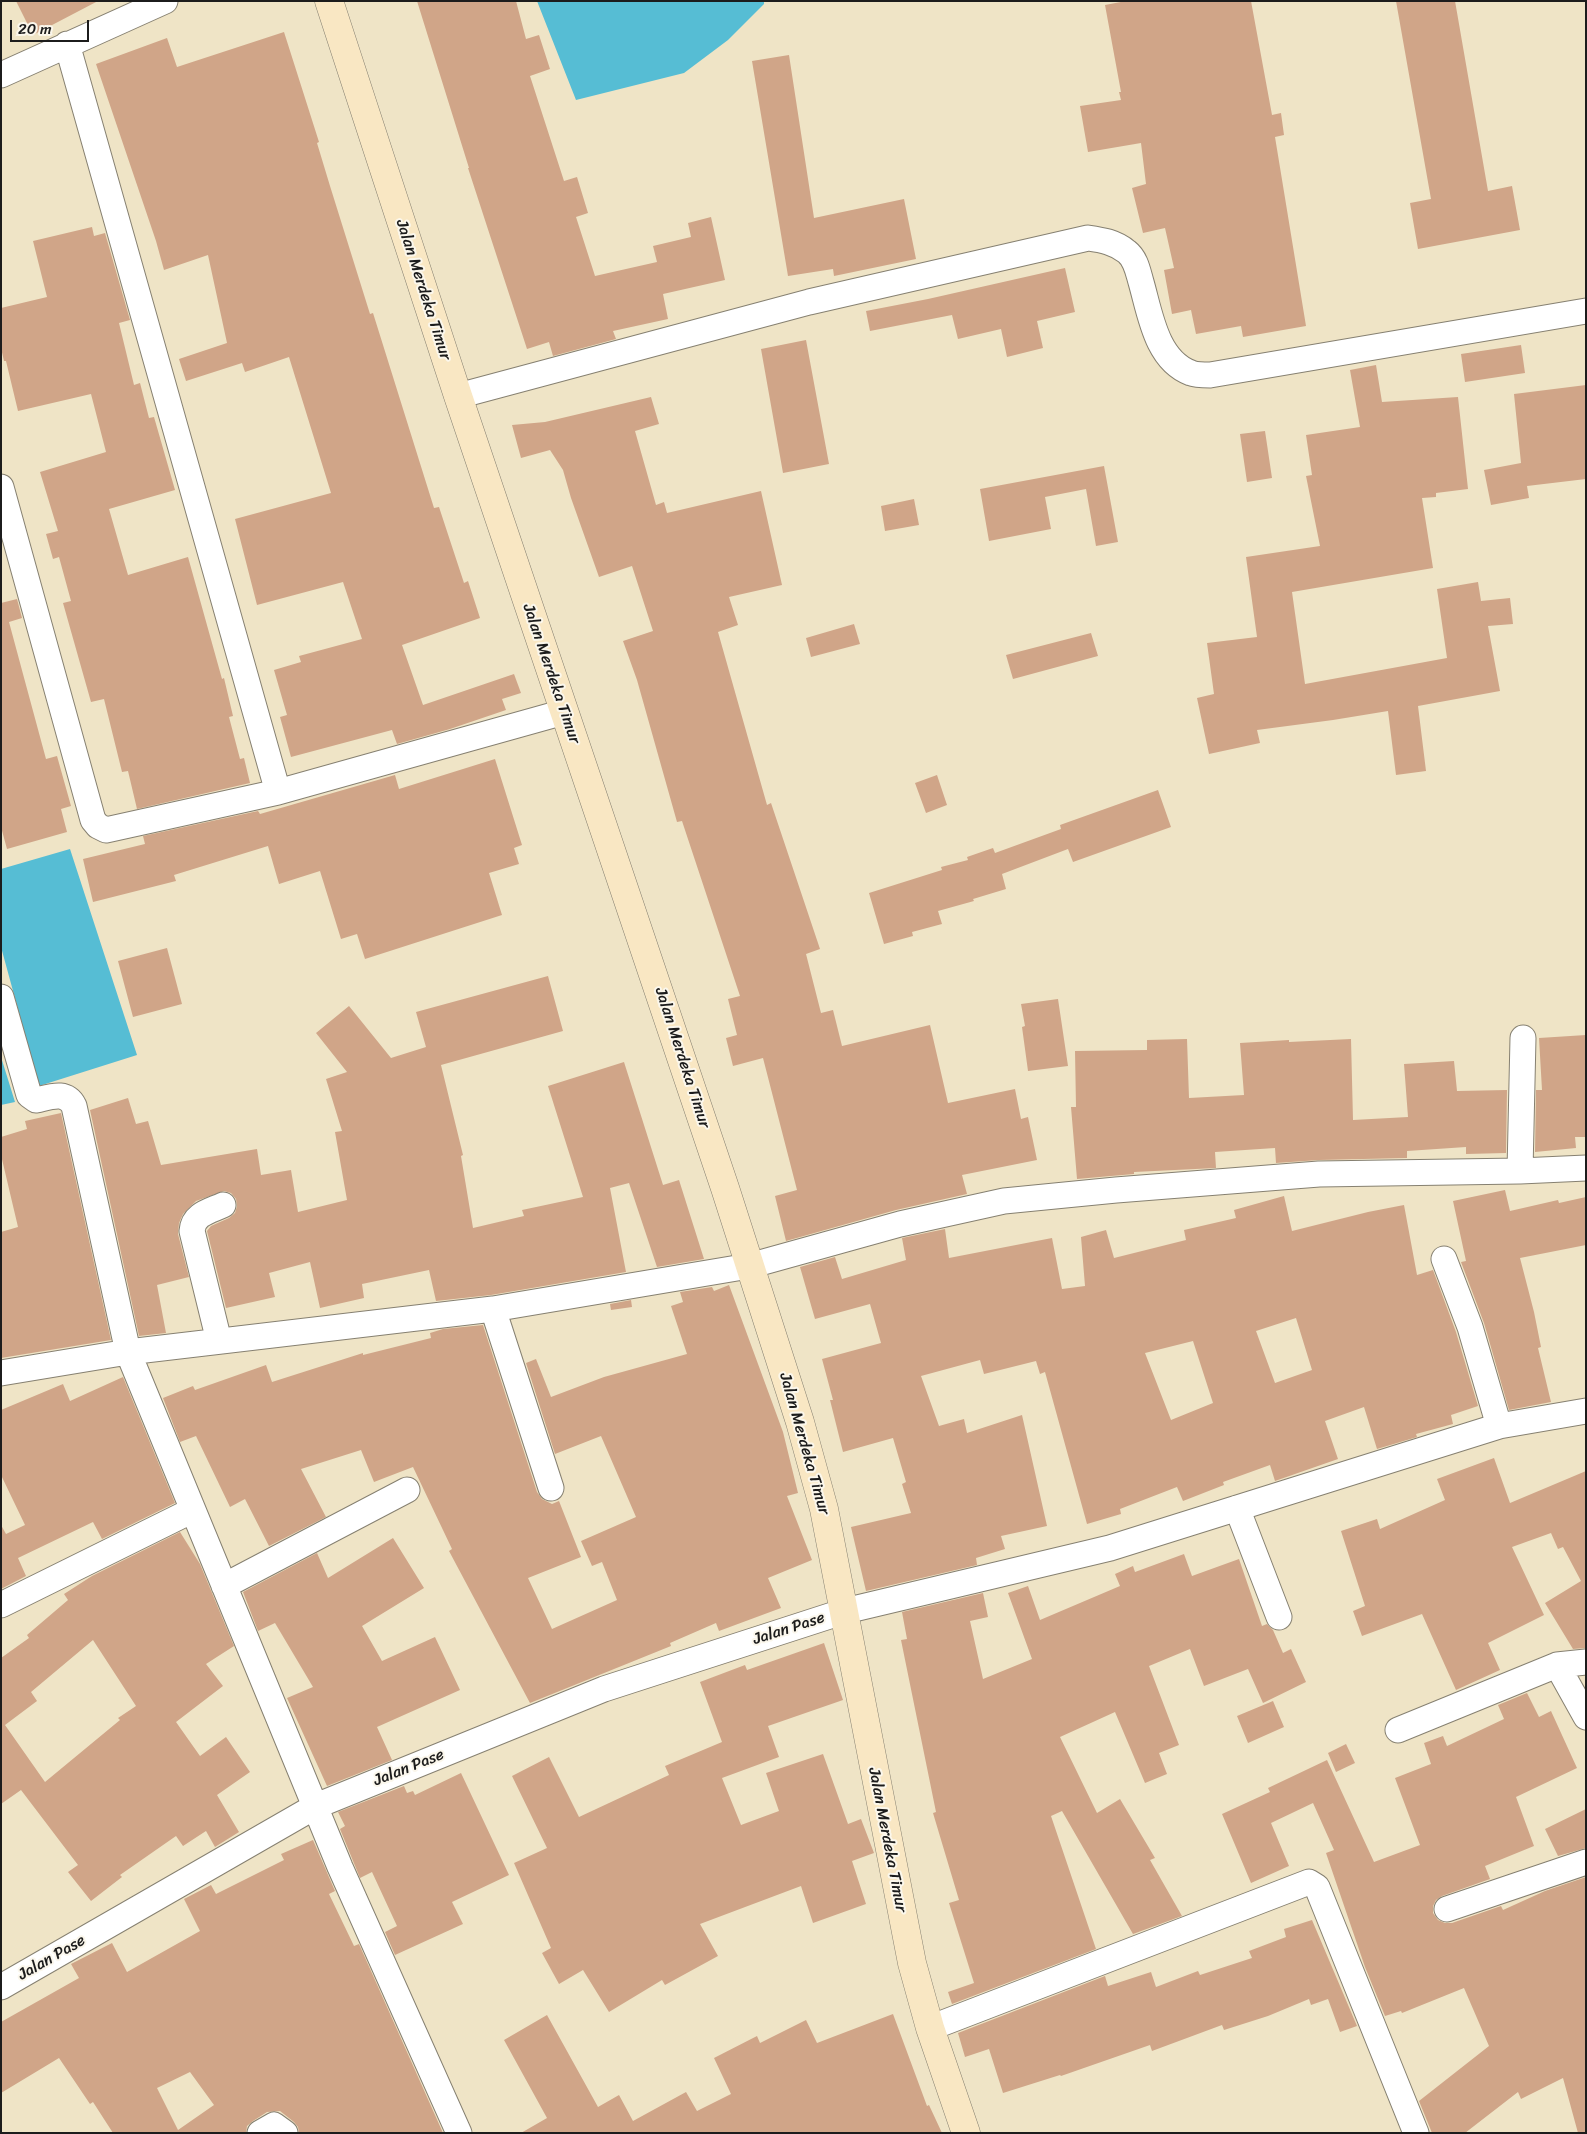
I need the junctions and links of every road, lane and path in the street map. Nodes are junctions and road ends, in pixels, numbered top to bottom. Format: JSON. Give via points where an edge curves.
{"nodes":[{"id":1,"x":165,"y":1,"type":"edge"},
{"id":2,"x":329,"y":1,"type":"edge"},
{"id":3,"x":67,"y":44,"type":"junction"},
{"id":4,"x":1,"y":75,"type":"edge"},
{"id":5,"x":1586,"y":310,"type":"edge"},
{"id":6,"x":458,"y":396,"type":"junction"},
{"id":7,"x":1,"y":487,"type":"edge"},
{"id":8,"x":564,"y":712,"type":"junction"},
{"id":9,"x":278,"y":792,"type":"junction"},
{"id":10,"x":1,"y":997,"type":"edge"},
{"id":11,"x":1523,"y":1038,"type":"dead end"},
{"id":12,"x":1586,"y":1168,"type":"edge"},
{"id":13,"x":1520,"y":1171,"type":"junction"},
{"id":14,"x":223,"y":1206,"type":"dead end"},
{"id":15,"x":1444,"y":1259,"type":"dead end"},
{"id":16,"x":749,"y":1266,"type":"junction"},
{"id":17,"x":493,"y":1309,"type":"junction"},
{"id":18,"x":219,"y":1341,"type":"junction"},
{"id":19,"x":128,"y":1352,"type":"junction"},
{"id":20,"x":1,"y":1373,"type":"edge"},
{"id":21,"x":1586,"y":1411,"type":"edge"},
{"id":22,"x":1499,"y":1426,"type":"junction"},
{"id":23,"x":551,"y":1488,"type":"dead end"},
{"id":24,"x":407,"y":1490,"type":"dead end"},
{"id":25,"x":1237,"y":1508,"type":"junction"},
{"id":26,"x":193,"y":1510,"type":"junction"},
{"id":27,"x":224,"y":1586,"type":"junction"},
{"id":28,"x":1,"y":1605,"type":"edge"},
{"id":29,"x":844,"y":1611,"type":"junction"},
{"id":30,"x":1279,"y":1618,"type":"dead end"},
{"id":31,"x":1586,"y":1662,"type":"edge"},
{"id":32,"x":1558,"y":1665,"type":"junction"},
{"id":33,"x":1586,"y":1717,"type":"edge"},
{"id":34,"x":1398,"y":1730,"type":"dead end"},
{"id":35,"x":316,"y":1806,"type":"junction"},
{"id":36,"x":1586,"y":1862,"type":"edge"},
{"id":37,"x":1447,"y":1909,"type":"dead end"},
{"id":38,"x":1,"y":1987,"type":"edge"},
{"id":39,"x":930,"y":2028,"type":"junction"},
{"id":40,"x":260,"y":2133,"type":"edge"},
{"id":41,"x":285,"y":2133,"type":"edge"},
{"id":42,"x":459,"y":2133,"type":"edge"},
{"id":43,"x":966,"y":2133,"type":"edge"},
{"id":44,"x":1416,"y":2133,"type":"edge"}],
"edges":[{"from":1,"to":3,"type":"street"},
{"from":2,"to":6,"type":"main road","name":"Jalan Merdeka Timur"},
{"from":3,"to":4,"type":"street"},
{"from":3,"to":9,"type":"street"},
{"from":5,"to":6,"type":"street","via":[[1210,375],[1192,374],[1171,360],[1156,334],[1136,265],[1128,253],[1103,240],[1088,238],[810,302]]},
{"from":6,"to":8,"type":"main road","name":"Jalan Merdeka Timur"},
{"from":7,"to":9,"type":"street","via":[[93,820],[98,826],[106,830]]},
{"from":8,"to":9,"type":"street"},
{"from":8,"to":16,"type":"main road","name":"Jalan Merdeka Timur"},
{"from":10,"to":19,"type":"street","via":[[28,1095],[36,1100],[67,1096],[74,1106]]},
{"from":11,"to":13,"type":"street"},
{"from":12,"to":13,"type":"street"},
{"from":13,"to":16,"type":"street","via":[[1319,1174],[1004,1201],[900,1224]]},
{"from":14,"to":18,"type":"street","via":[[199,1216],[192,1225]]},
{"from":15,"to":22,"type":"street","via":[[1470,1327]]},
{"from":16,"to":17,"type":"street"},
{"from":16,"to":29,"type":"main road","name":"Jalan Merdeka Timur","via":[[800,1422],[824,1509]]},
{"from":17,"to":18,"type":"street"},
{"from":17,"to":23,"type":"street"},
{"from":18,"to":19,"type":"street"},
{"from":19,"to":20,"type":"street"},
{"from":19,"to":26,"type":"street"},
{"from":21,"to":22,"type":"street","name":"Jalan Pase"},
{"from":22,"to":25,"type":"street","name":"Jalan Pase"},
{"from":24,"to":27,"type":"street"},
{"from":25,"to":29,"type":"street","name":"Jalan Pase","via":[[1110,1548]]},
{"from":25,"to":30,"type":"street"},
{"from":26,"to":27,"type":"street"},
{"from":26,"to":28,"type":"street"},
{"from":27,"to":35,"type":"street"},
{"from":29,"to":35,"type":"street","name":"Jalan Pase","via":[[604,1688]]},
{"from":29,"to":39,"type":"main road","name":"Jalan Merdeka Timur","via":[[903,1922]]},
{"from":31,"to":32,"type":"street"},
{"from":32,"to":33,"type":"street"},
{"from":32,"to":34,"type":"street"},
{"from":35,"to":38,"type":"street","name":"Jalan Pase"},
{"from":35,"to":42,"type":"street"},
{"from":36,"to":37,"type":"street"},
{"from":39,"to":43,"type":"main road","name":"Jalan Merdeka Timur"},
{"from":39,"to":44,"type":"street","via":[[1309,1882],[1317,1887]]},
{"from":40,"to":41,"type":"street","via":[[274,2125]]}]}
